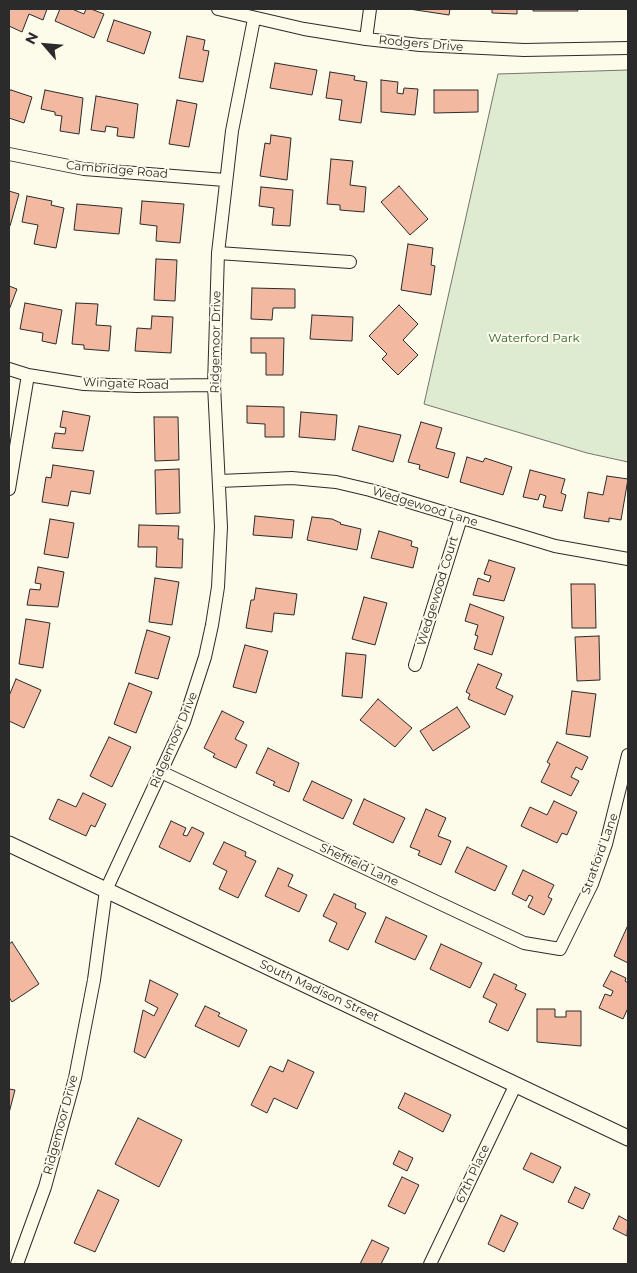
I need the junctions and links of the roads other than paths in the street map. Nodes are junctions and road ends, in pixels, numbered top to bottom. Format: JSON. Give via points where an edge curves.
{"nodes":[{"id":1,"x":218,"y":9,"type":"edge"},
{"id":2,"x":370,"y":9,"type":"edge"},
{"id":3,"x":254,"y":19,"type":"junction"},
{"id":4,"x":366,"y":39,"type":"junction"},
{"id":5,"x":628,"y":48,"type":"edge"},
{"id":6,"x":9,"y":154,"type":"edge"},
{"id":7,"x":225,"y":180,"type":"junction"},
{"id":8,"x":218,"y":253,"type":"junction"},
{"id":9,"x":350,"y":262,"type":"dead end"},
{"id":10,"x":9,"y":369,"type":"edge"},
{"id":11,"x":28,"y":375,"type":"junction"},
{"id":12,"x":214,"y":385,"type":"junction"},
{"id":13,"x":220,"y":481,"type":"junction"},
{"id":14,"x":9,"y":489,"type":"edge"},
{"id":15,"x":460,"y":518,"type":"junction"},
{"id":16,"x":628,"y":559,"type":"edge"},
{"id":17,"x":415,"y":665,"type":"dead end"},
{"id":18,"x":628,"y":755,"type":"edge"},
{"id":19,"x":161,"y":772,"type":"junction"},
{"id":20,"x":9,"y":844,"type":"edge"},
{"id":21,"x":106,"y":890,"type":"junction"},
{"id":22,"x":560,"y":949,"type":"joint"},
{"id":23,"x":516,"y":1084,"type":"junction"},
{"id":24,"x":628,"y":1138,"type":"edge"},
{"id":25,"x":16,"y":1264,"type":"edge"},
{"id":26,"x":430,"y":1264,"type":"edge"}],
"edges":[{"from":1,"to":3,"type":"street","name":"Rodgers Drive"},
{"from":2,"to":4,"type":"street"},
{"from":3,"to":4,"type":"street","name":"Rodgers Drive"},
{"from":3,"to":7,"type":"street","name":"Ridgemoor Drive"},
{"from":4,"to":5,"type":"street","name":"Rodgers Drive","via":[[461,48]]},
{"from":6,"to":7,"type":"street","name":"Cambridge Road","via":[[84,169]]},
{"from":7,"to":8,"type":"street","name":"Ridgemoor Drive"},
{"from":8,"to":9,"type":"street"},
{"from":8,"to":12,"type":"street","name":"Ridgemoor Drive"},
{"from":10,"to":11,"type":"street","name":"Wingate Road"},
{"from":11,"to":12,"type":"street","name":"Wingate Road","via":[[112,386]]},
{"from":11,"to":14,"type":"street"},
{"from":12,"to":13,"type":"street","name":"Ridgemoor Drive"},
{"from":13,"to":15,"type":"street","name":"Wedgewood Lane","via":[[292,478],[336,482]]},
{"from":13,"to":19,"type":"street","name":"Ridgemoor Drive","via":[[220,556],[212,625],[195,692]]},
{"from":15,"to":16,"type":"street","name":"Wedgewood Lane","via":[[555,546]]},
{"from":15,"to":17,"type":"street","name":"Wedgewood Court"},
{"from":18,"to":22,"type":"street","name":"Stratford Lane","via":[[619,801],[592,884]]},
{"from":19,"to":21,"type":"street","name":"Ridgemoor Drive"},
{"from":19,"to":22,"type":"street","name":"Sheffield Lane","via":[[524,943]]},
{"from":20,"to":21,"type":"street","name":"South Madison Street"},
{"from":21,"to":23,"type":"street","name":"South Madison Street"},
{"from":21,"to":25,"type":"street","name":"Ridgemoor Drive","via":[[94,980],[75,1078],[45,1187]]},
{"from":23,"to":24,"type":"street","name":"South Madison Street"},
{"from":23,"to":26,"type":"street","name":"67th Place"}]}
